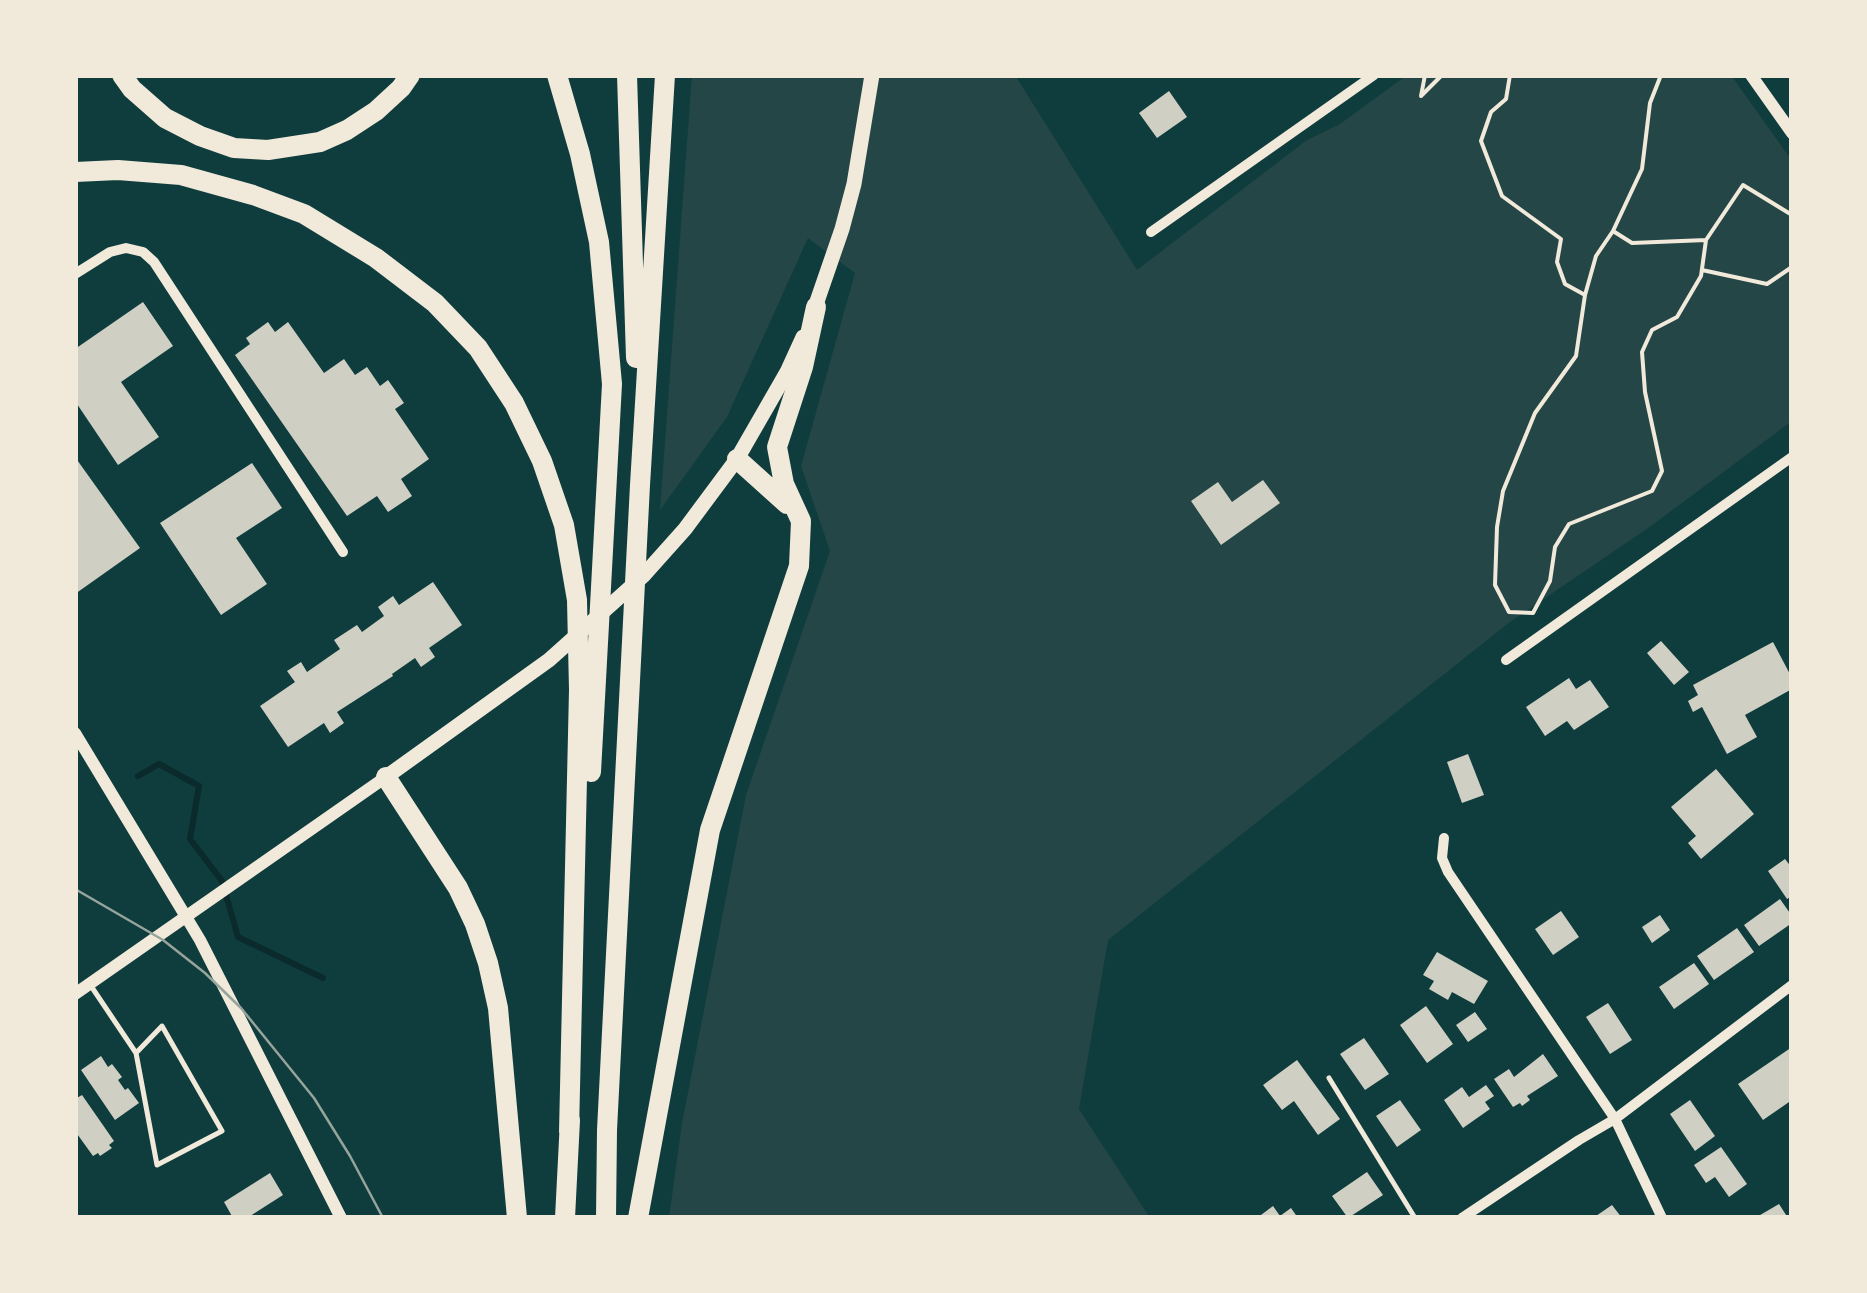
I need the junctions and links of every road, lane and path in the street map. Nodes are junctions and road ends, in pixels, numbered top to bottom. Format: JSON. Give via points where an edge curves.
{"nodes":[{"id":1,"x":122,"y":75,"type":"edge"},
{"id":2,"x":410,"y":75,"type":"edge"},
{"id":3,"x":557,"y":75,"type":"edge"},
{"id":4,"x":628,"y":75,"type":"edge"},
{"id":5,"x":665,"y":75,"type":"edge"},
{"id":6,"x":872,"y":75,"type":"edge"},
{"id":7,"x":1374,"y":75,"type":"edge"},
{"id":8,"x":1425,"y":75,"type":"edge"},
{"id":9,"x":1442,"y":75,"type":"edge"},
{"id":10,"x":1510,"y":75,"type":"edge"},
{"id":11,"x":1661,"y":75,"type":"edge"},
{"id":12,"x":1751,"y":75,"type":"edge"},
{"id":13,"x":1792,"y":133,"type":"edge"},
{"id":14,"x":75,"y":172,"type":"edge"},
{"id":15,"x":1792,"y":216,"type":"edge"},
{"id":16,"x":1613,"y":231,"type":"junction"},
{"id":17,"x":1151,"y":232,"type":"dead end"},
{"id":18,"x":1706,"y":240,"type":"junction"},
{"id":19,"x":1792,"y":267,"type":"edge"},
{"id":20,"x":1702,"y":270,"type":"junction"},
{"id":21,"x":75,"y":274,"type":"edge"},
{"id":22,"x":1585,"y":295,"type":"junction"},
{"id":23,"x":816,"y":307,"type":"junction"},
{"id":24,"x":1792,"y":457,"type":"edge"},
{"id":25,"x":737,"y":459,"type":"junction"},
{"id":26,"x":640,"y":485,"type":"junction"},
{"id":27,"x":801,"y":521,"type":"junction"},
{"id":28,"x":344,"y":552,"type":"dead end"},
{"id":29,"x":1506,"y":660,"type":"dead end"},
{"id":30,"x":75,"y":733,"type":"edge"},
{"id":31,"x":386,"y":776,"type":"junction"},
{"id":32,"x":1444,"y":838,"type":"dead end"},
{"id":33,"x":89,"y":984,"type":"junction"},
{"id":34,"x":1792,"y":985,"type":"edge"},
{"id":35,"x":75,"y":994,"type":"edge"},
{"id":36,"x":136,"y":1053,"type":"junction"},
{"id":37,"x":1329,"y":1078,"type":"dead end"},
{"id":38,"x":1615,"y":1120,"type":"junction"},
{"id":39,"x":569,"y":1132,"type":"junction"},
{"id":40,"x":341,"y":1218,"type":"edge"},
{"id":41,"x":517,"y":1218,"type":"edge"},
{"id":42,"x":564,"y":1218,"type":"edge"},
{"id":43,"x":606,"y":1218,"type":"edge"},
{"id":44,"x":638,"y":1218,"type":"edge"},
{"id":45,"x":1415,"y":1218,"type":"edge"},
{"id":46,"x":1462,"y":1218,"type":"edge"},
{"id":47,"x":1662,"y":1218,"type":"edge"}],
"edges":[{"from":1,"to":2,"type":"highway","via":[[182,128],[234,148],[268,150],[320,142],[347,130]]},
{"from":3,"to":39,"type":"highway","via":[[600,242],[612,384]]},
{"from":4,"to":26,"type":"highway"},
{"from":5,"to":26,"type":"highway"},
{"from":6,"to":23,"type":"main road","via":[[854,184]]},
{"from":7,"to":17,"type":"street"},
{"from":8,"to":9,"type":"path","via":[[1421,96]]},
{"from":10,"to":22,"type":"path","via":[[1506,100],[1490,112],[1482,141],[1502,196],[1562,240],[1558,262],[1566,284]]},
{"from":11,"to":16,"type":"path","via":[[1650,103],[1642,169]]},
{"from":12,"to":13,"type":"street"},
{"from":14,"to":39,"type":"highway","via":[[182,174],[304,214],[435,303],[478,348],[514,402],[564,526],[577,600]]},
{"from":15,"to":18,"type":"path","via":[[1743,185]]},
{"from":16,"to":18,"type":"path","via":[[1632,243]]},
{"from":16,"to":22,"type":"path","via":[[1596,256]]},
{"from":18,"to":20,"type":"path"},
{"from":19,"to":20,"type":"path","via":[[1767,284]]},
{"from":20,"to":22,"type":"path","via":[[1677,317],[1652,330],[1642,352],[1662,472],[1652,491],[1569,524],[1534,613],[1510,612],[1495,585],[1504,491],[1535,413],[1576,356]]},
{"from":21,"to":28,"type":"street","via":[[126,248],[154,262]]},
{"from":23,"to":25,"type":"main road"},
{"from":23,"to":27,"type":"highway","via":[[777,447]]},
{"from":24,"to":29,"type":"street"},
{"from":25,"to":27,"type":"highway"},
{"from":25,"to":31,"type":"main road","via":[[620,598],[524,678]]},
{"from":26,"to":43,"type":"highway"},
{"from":27,"to":44,"type":"highway","via":[[799,566],[710,830]]},
{"from":30,"to":40,"type":"street","via":[[200,940]]},
{"from":31,"to":33,"type":"street"},
{"from":31,"to":41,"type":"highway","via":[[458,888],[488,962]]},
{"from":32,"to":38,"type":"street","via":[[1448,872]]},
{"from":33,"to":35,"type":"street"},
{"from":33,"to":36,"type":"lane"},
{"from":34,"to":38,"type":"street"},
{"from":36,"to":36,"type":"lane","via":[[157,1165],[222,1132],[162,1026]]},
{"from":37,"to":45,"type":"lane"},
{"from":38,"to":46,"type":"street"},
{"from":38,"to":47,"type":"street"},
{"from":39,"to":42,"type":"highway"}]}
